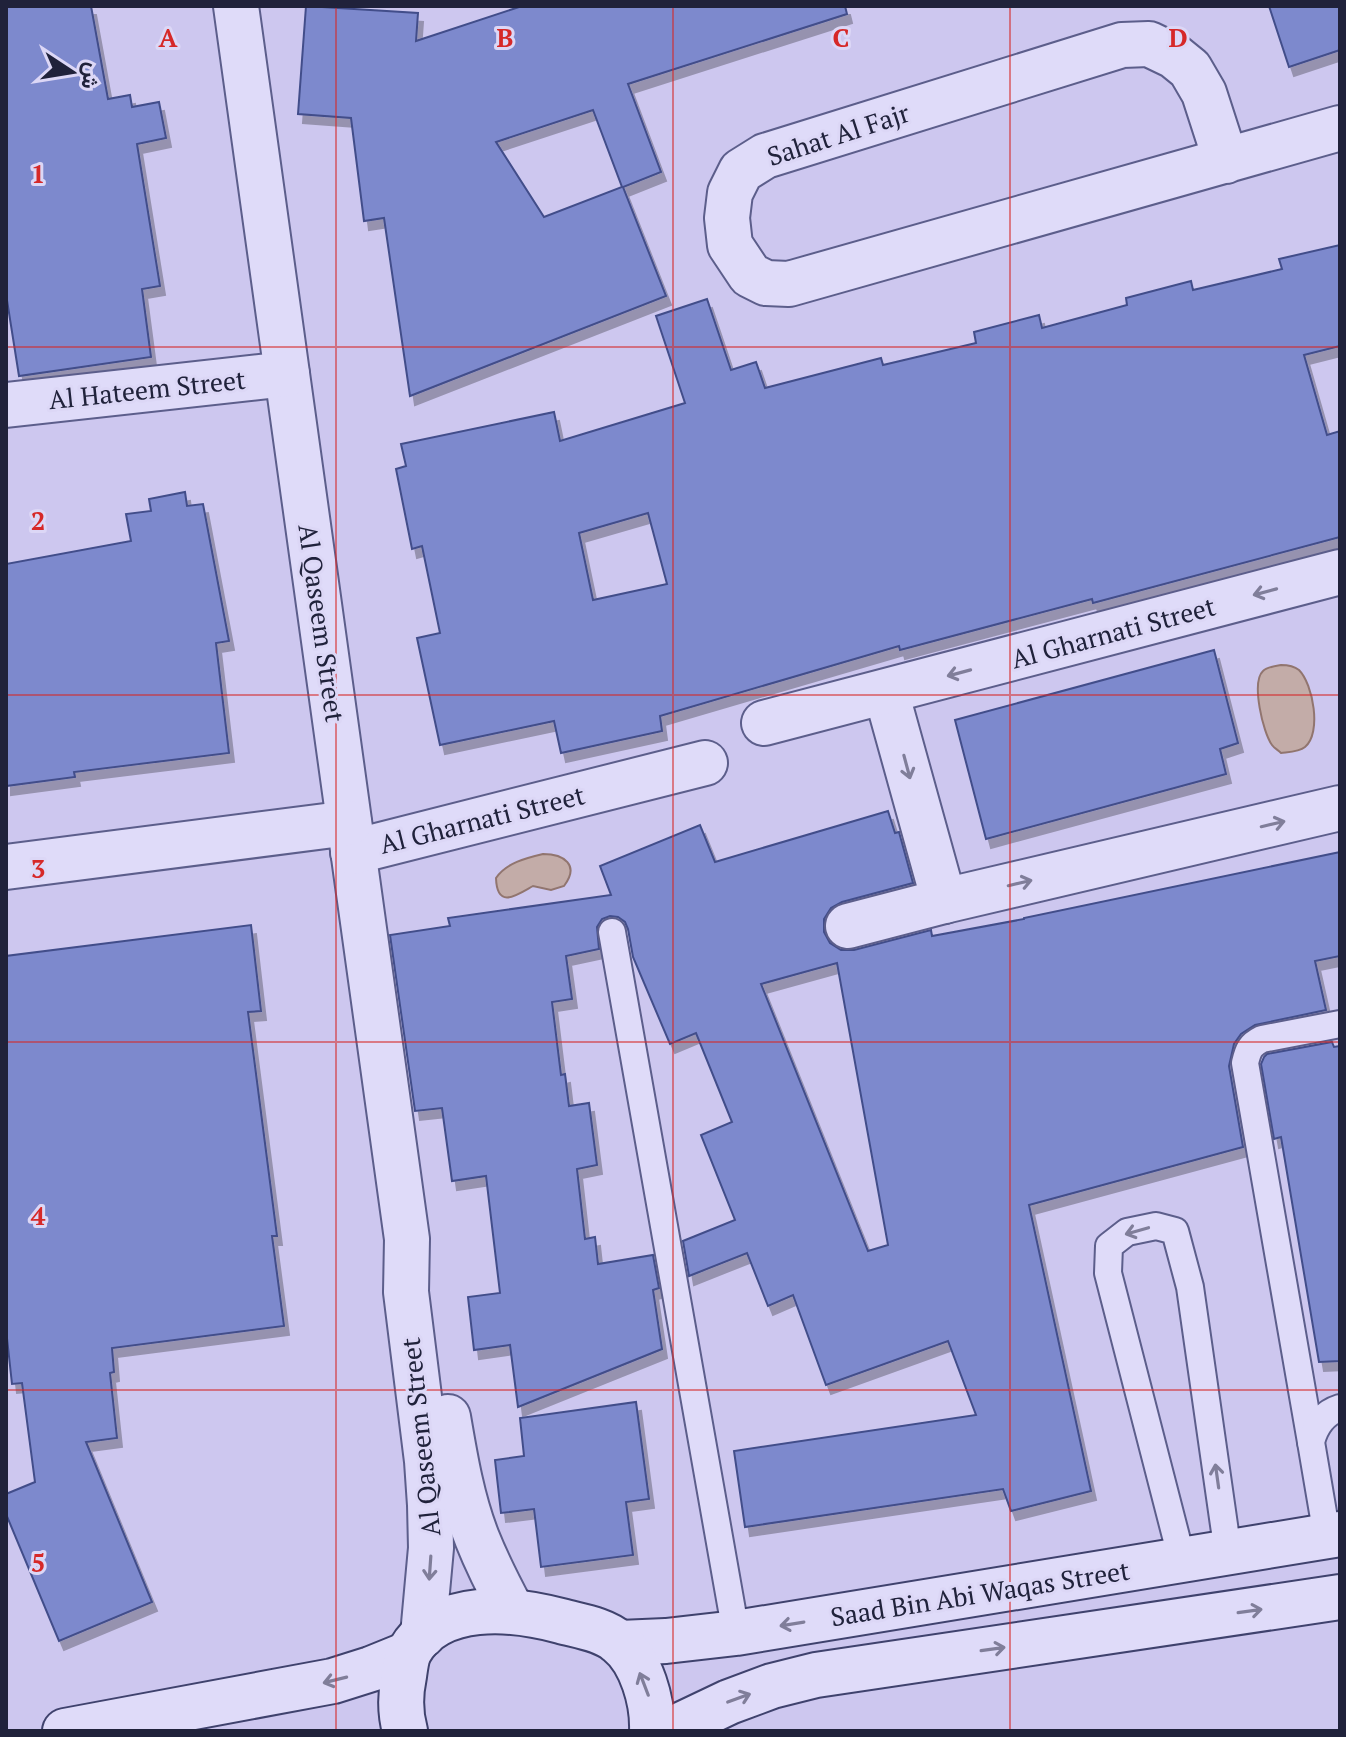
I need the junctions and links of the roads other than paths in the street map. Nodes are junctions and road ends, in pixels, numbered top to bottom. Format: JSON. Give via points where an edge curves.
{"nodes":[{"id":1,"x":236,"y":6,"type":"edge"},
{"id":2,"x":1340,"y":128,"type":"edge"},
{"id":3,"x":1226,"y":161,"type":"junction"},
{"id":4,"x":287,"y":374,"type":"junction"},
{"id":5,"x":6,"y":405,"type":"edge"},
{"id":6,"x":1340,"y":572,"type":"edge"},
{"id":7,"x":886,"y":692,"type":"junction"},
{"id":8,"x":764,"y":723,"type":"dead end"},
{"id":9,"x":705,"y":763,"type":"dead end"},
{"id":10,"x":1340,"y":808,"type":"edge"},
{"id":11,"x":351,"y":837,"type":"junction"},
{"id":12,"x":6,"y":867,"type":"edge"},
{"id":13,"x":944,"y":901,"type":"junction"},
{"id":14,"x":848,"y":926,"type":"dead end"},
{"id":15,"x":612,"y":932,"type":"dead end"},
{"id":16,"x":1340,"y":1024,"type":"edge"},
{"id":17,"x":407,"y":1239,"type":"junction"},
{"id":18,"x":1340,"y":1408,"type":"edge"},
{"id":19,"x":1311,"y":1442,"type":"junction"},
{"id":20,"x":1334,"y":1535,"type":"edge"},
{"id":21,"x":1228,"y":1553,"type":"junction"},
{"id":22,"x":1182,"y":1560,"type":"junction"},
{"id":23,"x":1340,"y":1597,"type":"edge"},
{"id":24,"x":512,"y":1611,"type":"junction"},
{"id":25,"x":736,"y":1633,"type":"junction"},
{"id":26,"x":620,"y":1643,"type":"junction"},
{"id":27,"x":416,"y":1644,"type":"junction"},
{"id":28,"x":65,"y":1731,"type":"edge"},
{"id":29,"x":405,"y":1731,"type":"edge"},
{"id":30,"x":652,"y":1731,"type":"edge"},
{"id":31,"x":668,"y":1731,"type":"edge"}],
"edges":[{"from":1,"to":4,"type":"street","name":"Al Qaseem Street"},
{"from":2,"to":3,"type":"street","name":"Sahat Al Fajr"},
{"from":3,"to":3,"type":"street","name":"Sahat Al Fajr","via":[[789,284],[766,283],[750,275],[730,245],[730,193],[741,171],[765,156],[1122,45],[1149,44],[1190,69],[1204,93]]},
{"from":4,"to":5,"type":"street","name":"Al Hateem Street"},
{"from":4,"to":11,"type":"street","name":"Al Qaseem Street"},
{"from":6,"to":7,"type":"street","name":"Al Gharnati Street","one_way":true},
{"from":7,"to":8,"type":"street","name":"Al Gharnati Street"},
{"from":7,"to":13,"type":"street","one_way":true},
{"from":9,"to":11,"type":"street","name":"Al Gharnati Street"},
{"from":13,"to":10,"type":"street","one_way":true},
{"from":11,"to":12,"type":"street","name":"Al Gharnati Street"},
{"from":11,"to":17,"type":"street","name":"Al Qaseem Street"},
{"from":13,"to":14,"type":"street"},
{"from":15,"to":25,"type":"lane"},
{"from":16,"to":19,"type":"lane","via":[[1262,1039],[1248,1050],[1245,1063]]},
{"from":17,"to":24,"type":"street","name":"Al Qaseem Street","via":[[425,1290],[464,1496],[476,1536]]},
{"from":17,"to":27,"type":"street","name":"Al Qaseem Street","one_way":true,"via":[[406,1292],[427,1461],[431,1548]]},
{"from":18,"to":19,"type":"lane","via":[[1315,1428]]},
{"from":19,"to":20,"type":"lane"},
{"from":20,"to":21,"type":"street","name":"Saad Bin Abi Waqas Street"},
{"from":21,"to":22,"type":"street","name":"Saad Bin Abi Waqas Street"},
{"from":21,"to":22,"type":"lane","one_way":true,"via":[[1190,1287],[1175,1231],[1156,1226],[1127,1232],[1109,1246],[1108,1273]]},
{"from":22,"to":25,"type":"street","name":"Saad Bin Abi Waqas Street","one_way":true},
{"from":31,"to":23,"type":"street","one_way":true,"via":[[729,1702],[816,1675]]},
{"from":24,"to":26,"type":"street","via":[[597,1631]]},
{"from":24,"to":27,"type":"street","via":[[459,1616]]},
{"from":25,"to":26,"type":"street","name":"Saad Bin Abi Waqas Street"},
{"from":30,"to":26,"type":"street","one_way":true,"via":[[647,1690]]},
{"from":27,"to":28,"type":"street","one_way":true,"via":[[371,1669],[333,1681]]},
{"from":27,"to":29,"type":"street","name":"Al Qaseem Street","via":[[400,1699]]}]}
